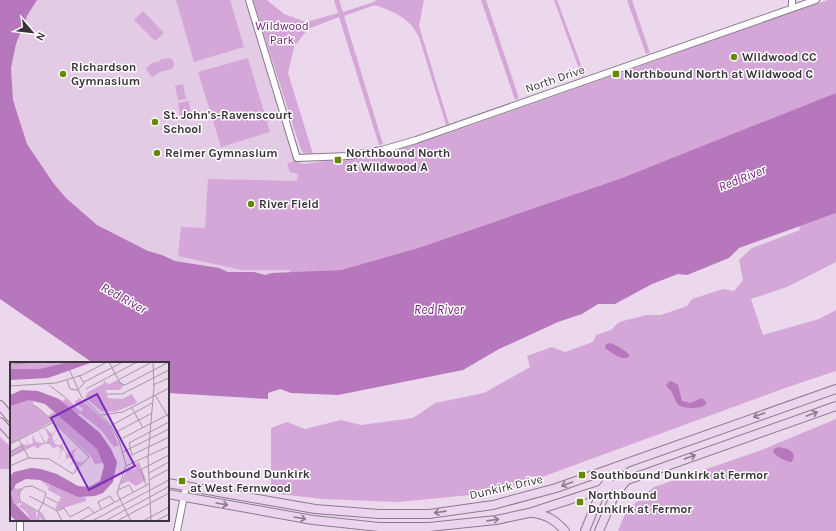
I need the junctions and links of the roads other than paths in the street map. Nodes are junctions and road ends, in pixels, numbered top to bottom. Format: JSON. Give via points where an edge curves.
{"nodes":[{"id":1,"x":249,"y":0,"type":"edge"},
{"id":2,"x":792,"y":0,"type":"edge"},
{"id":3,"x":816,"y":0,"type":"edge"},
{"id":4,"x":792,"y":8,"type":"junction"},
{"id":5,"x":836,"y":389,"type":"edge"},
{"id":6,"x":0,"y":405,"type":"edge"},
{"id":7,"x":836,"y":406,"type":"edge"},
{"id":8,"x":10,"y":417,"type":"edge"},
{"id":9,"x":0,"y":422,"type":"edge"},
{"id":10,"x":10,"y":433,"type":"edge"},
{"id":11,"x":630,"y":461,"type":"junction"},
{"id":12,"x":627,"y":480,"type":"junction"},
{"id":13,"x":169,"y":482,"type":"edge"},
{"id":14,"x":186,"y":486,"type":"junction"},
{"id":15,"x":602,"y":489,"type":"junction"},
{"id":16,"x":169,"y":494,"type":"edge"},
{"id":17,"x":184,"y":497,"type":"junction"},
{"id":18,"x":528,"y":513,"type":"junction"},
{"id":19,"x":384,"y":514,"type":"junction"},
{"id":20,"x":383,"y":527,"type":"junction"},
{"id":21,"x":177,"y":531,"type":"edge"},
{"id":22,"x":565,"y":531,"type":"edge"},
{"id":23,"x":585,"y":531,"type":"edge"},
{"id":24,"x":599,"y":531,"type":"edge"}],
"edges":[{"from":1,"to":4,"type":"street","name":"North Drive","via":[[297,158],[348,156],[416,140]]},
{"from":2,"to":4,"type":"street"},
{"from":3,"to":4,"type":"street","name":"North Drive"},
{"from":5,"to":11,"type":"main road","name":"Dunkirk Drive","one_way":true},
{"from":6,"to":8,"type":"main road"},
{"from":12,"to":7,"type":"main road","one_way":true},
{"from":9,"to":10,"type":"main road"},
{"from":11,"to":15,"type":"main road","via":[[611,476]]},
{"from":11,"to":19,"type":"main road","name":"Dunkirk Drive","one_way":true,"via":[[556,488],[493,505],[429,514]]},
{"from":12,"to":15,"type":"main road"},
{"from":12,"to":24,"type":"main road","via":[[615,494]]},
{"from":13,"to":14,"type":"main road","name":"Dunkirk Drive"},
{"from":14,"to":17,"type":"street"},
{"from":14,"to":19,"type":"main road","name":"Dunkirk Drive","via":[[315,509]]},
{"from":15,"to":18,"type":"main road"},
{"from":15,"to":23,"type":"main road"},
{"from":16,"to":17,"type":"main road"},
{"from":17,"to":20,"type":"main road","one_way":true,"via":[[313,520]]},
{"from":17,"to":21,"type":"street"},
{"from":20,"to":18,"type":"main road","one_way":true,"via":[[439,526],[496,520]]},
{"from":18,"to":22,"type":"main road","via":[[548,516]]},
{"from":19,"to":20,"type":"main road"}]}
